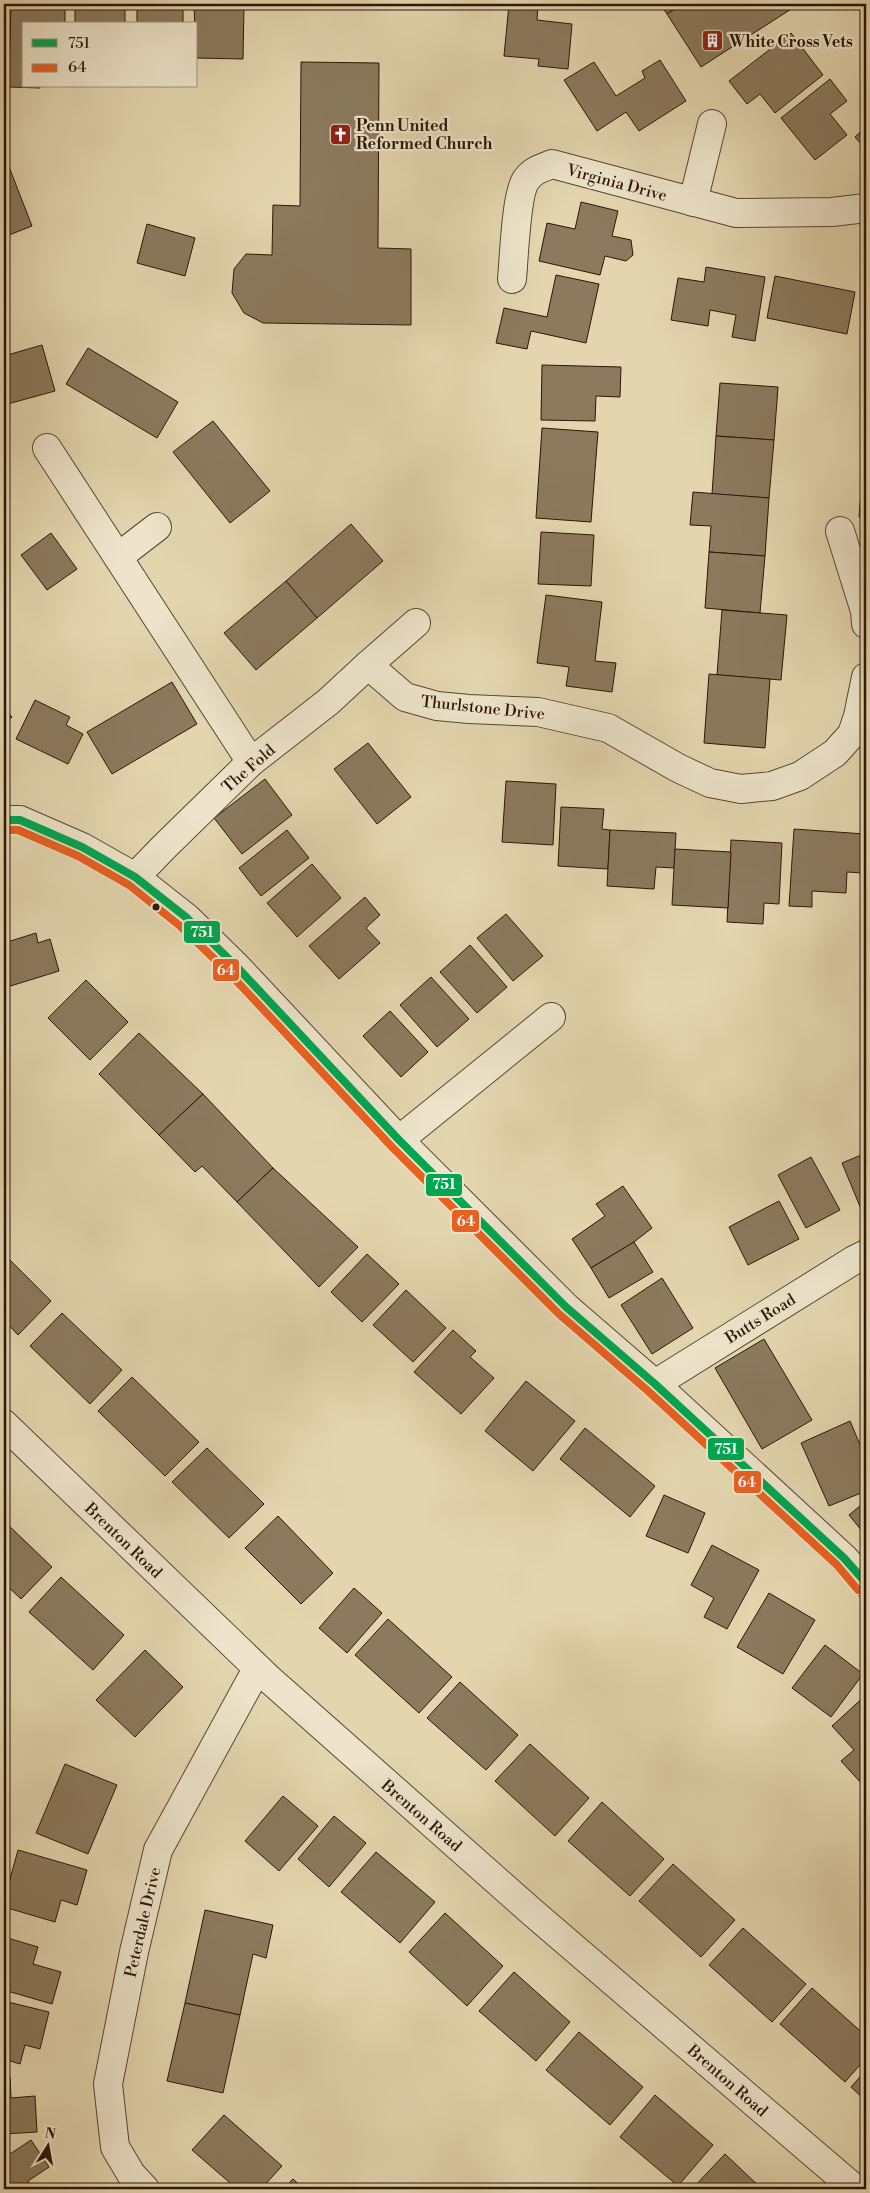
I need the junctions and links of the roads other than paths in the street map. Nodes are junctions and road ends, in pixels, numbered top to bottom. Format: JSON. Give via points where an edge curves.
{"nodes":[{"id":1,"x":712,"y":124,"type":"dead end"},
{"id":2,"x":693,"y":202,"type":"junction"},
{"id":3,"x":866,"y":208,"type":"edge"},
{"id":4,"x":512,"y":279,"type":"dead end"},
{"id":5,"x":47,"y":448,"type":"dead end"},
{"id":6,"x":156,"y":528,"type":"dead end"},
{"id":7,"x":840,"y":532,"type":"dead end"},
{"id":8,"x":118,"y":557,"type":"junction"},
{"id":9,"x":866,"y":615,"type":"edge"},
{"id":10,"x":416,"y":623,"type":"dead end"},
{"id":11,"x":368,"y":665,"type":"junction"},
{"id":12,"x":866,"y":677,"type":"edge"},
{"id":13,"x":251,"y":762,"type":"junction"},
{"id":14,"x":4,"y":820,"type":"edge"},
{"id":15,"x":135,"y":878,"type":"junction"},
{"id":16,"x":551,"y":1017,"type":"dead end"},
{"id":17,"x":400,"y":1140,"type":"junction"},
{"id":18,"x":866,"y":1254,"type":"edge"},
{"id":19,"x":655,"y":1384,"type":"junction"},
{"id":20,"x":4,"y":1424,"type":"edge"},
{"id":21,"x":866,"y":1583,"type":"edge"},
{"id":22,"x":257,"y":1669,"type":"junction"},
{"id":23,"x":145,"y":2189,"type":"edge"},
{"id":24,"x":855,"y":2189,"type":"edge"}],
"edges":[{"from":1,"to":2,"type":"street"},
{"from":2,"to":3,"type":"street","name":"Virginia Drive","via":[[736,213],[832,212]]},
{"from":2,"to":4,"type":"street","name":"Virginia Drive","via":[[552,164],[535,170],[525,181],[519,207]]},
{"from":5,"to":8,"type":"street"},
{"from":6,"to":8,"type":"street"},
{"from":7,"to":9,"type":"street"},
{"from":8,"to":13,"type":"street"},
{"from":10,"to":11,"type":"street"},
{"from":11,"to":12,"type":"street","name":"Thurlstone Drive","via":[[405,697],[437,706],[538,712],[608,728],[710,783],[742,788],[772,786],[800,776],[835,753],[852,734]]},
{"from":11,"to":13,"type":"street","name":"The Fold","via":[[328,702]]},
{"from":13,"to":15,"type":"street","name":"The Fold"},
{"from":14,"to":15,"type":"street","via":[[20,820],[82,847]]},
{"from":15,"to":17,"type":"street","via":[[187,918],[237,967]]},
{"from":16,"to":17,"type":"street"},
{"from":17,"to":19,"type":"street","via":[[566,1307]]},
{"from":18,"to":19,"type":"street","name":"Butts Road"},
{"from":19,"to":21,"type":"street","via":[[844,1558]]},
{"from":20,"to":22,"type":"street","name":"Brenton Road"},
{"from":22,"to":23,"type":"street","name":"Peterdale Drive","via":[[158,1850],[134,1952],[108,2084],[116,2147],[131,2174]]},
{"from":22,"to":24,"type":"street","name":"Brenton Road","via":[[532,1912]]}]}
